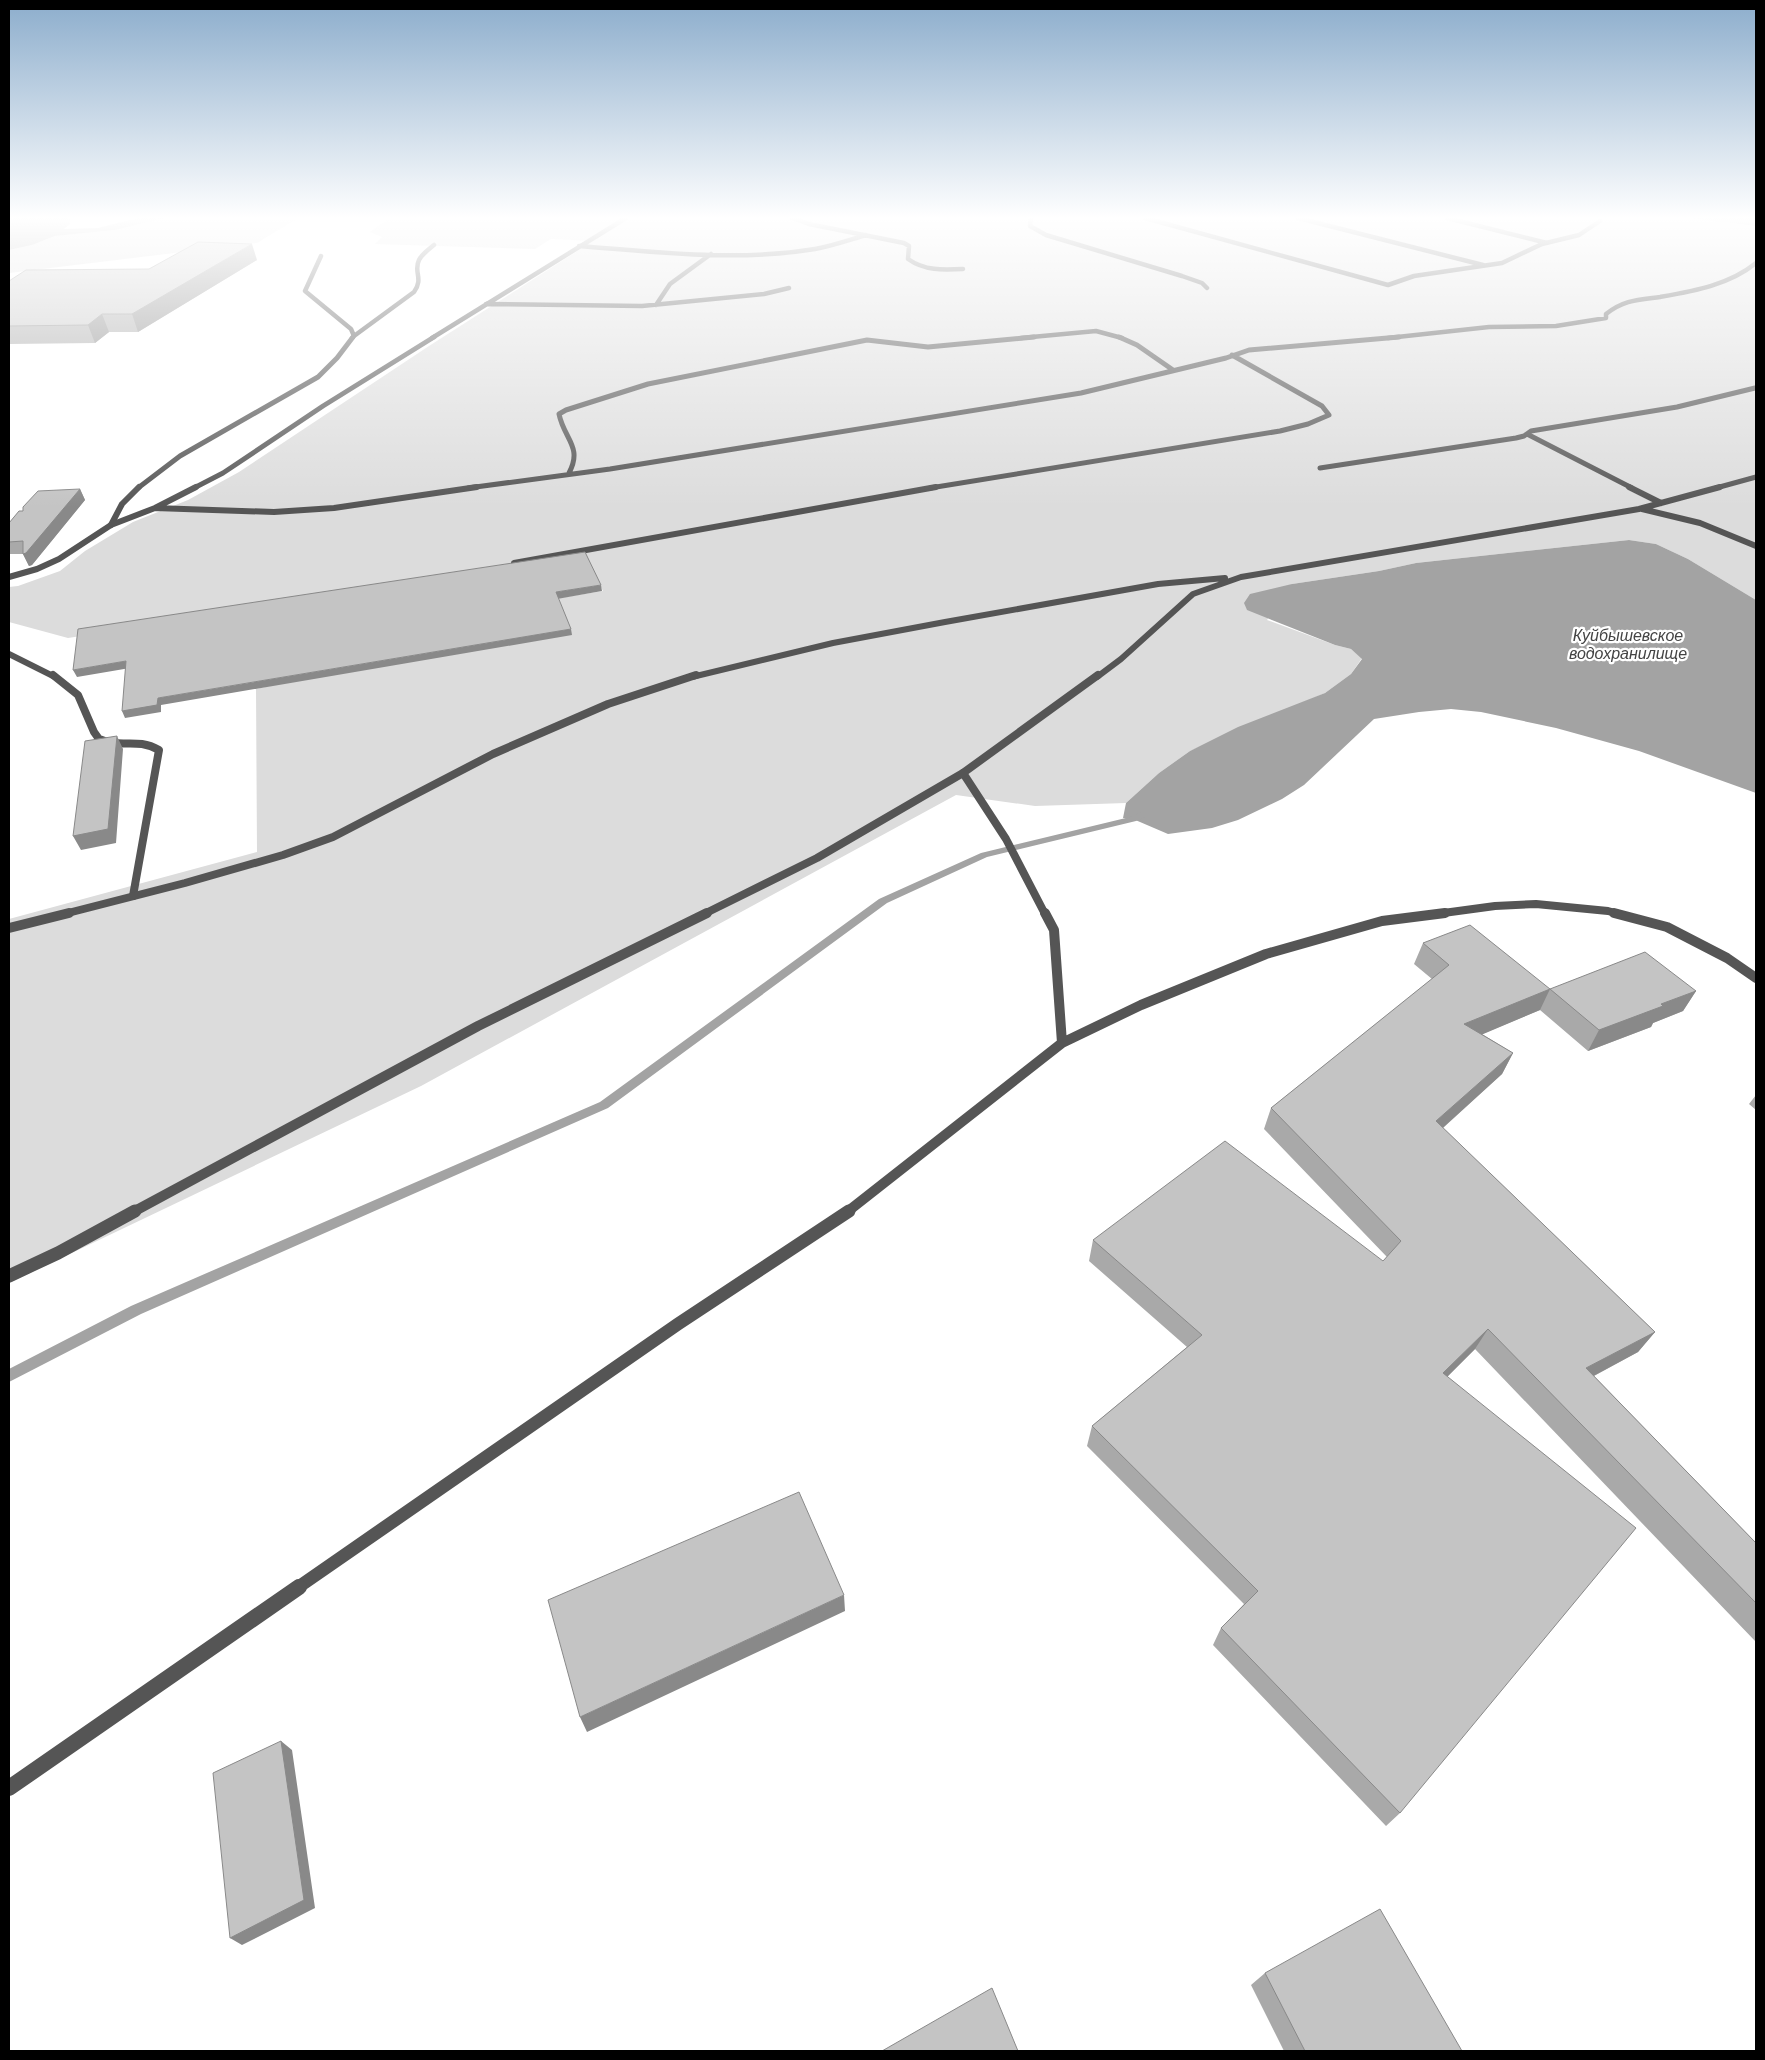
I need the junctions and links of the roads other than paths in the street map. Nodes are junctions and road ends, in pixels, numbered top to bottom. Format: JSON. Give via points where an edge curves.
{"nodes":[{"id":1,"x":332,"y":314,"type":"edge"},
{"id":2,"x":384,"y":314,"type":"edge"},
{"id":3,"x":469,"y":314,"type":"edge"},
{"id":4,"x":1606,"y":314,"type":"edge"},
{"id":5,"x":354,"y":336,"type":"junction"},
{"id":6,"x":1232,"y":355,"type":"junction"},
{"id":7,"x":1173,"y":370,"type":"junction"},
{"id":8,"x":1755,"y":388,"type":"edge"},
{"id":9,"x":1527,"y":434,"type":"junction"},
{"id":10,"x":1320,"y":468,"type":"dead end"},
{"id":11,"x":569,"y":473,"type":"junction"},
{"id":12,"x":1756,"y":477,"type":"edge"},
{"id":13,"x":1661,"y":502,"type":"junction"},
{"id":14,"x":156,"y":508,"type":"junction"},
{"id":15,"x":1639,"y":509,"type":"junction"},
{"id":16,"x":111,"y":525,"type":"junction"},
{"id":17,"x":1756,"y":546,"type":"edge"},
{"id":18,"x":502,"y":565,"type":"edge"},
{"id":19,"x":1241,"y":577,"type":"junction"},
{"id":20,"x":9,"y":578,"type":"edge"},
{"id":21,"x":9,"y":654,"type":"edge"},
{"id":22,"x":963,"y":773,"type":"junction"},
{"id":23,"x":133,"y":896,"type":"junction"},
{"id":24,"x":9,"y":928,"type":"edge"},
{"id":25,"x":1756,"y":978,"type":"edge"},
{"id":26,"x":1062,"y":1043,"type":"junction"},
{"id":27,"x":9,"y":1276,"type":"edge"},
{"id":28,"x":9,"y":1788,"type":"edge"}],
"edges":[{"from":1,"to":5,"type":"street","via":[[351,329]]},
{"from":2,"to":5,"type":"street"},
{"from":3,"to":14,"type":"street","via":[[223,473]]},
{"from":4,"to":6,"type":"street","via":[[1606,318],[1575,324],[1489,327],[1249,350]]},
{"from":5,"to":16,"type":"street","via":[[318,377],[180,456],[139,487],[115,512]]},
{"from":6,"to":7,"type":"street"},
{"from":6,"to":18,"type":"street","via":[[1322,406],[1329,415],[1280,430],[985,478]]},
{"from":7,"to":11,"type":"street","via":[[1081,393],[850,428],[610,470]]},
{"from":7,"to":11,"type":"street","via":[[1119,335],[1096,331],[928,347],[867,340],[648,384],[566,410],[559,414],[559,419],[575,454],[574,466]]},
{"from":8,"to":9,"type":"street","via":[[1677,407]]},
{"from":9,"to":10,"type":"street"},
{"from":9,"to":13,"type":"street"},
{"from":11,"to":14,"type":"street","via":[[306,511]]},
{"from":12,"to":13,"type":"street"},
{"from":13,"to":15,"type":"street"},
{"from":14,"to":16,"type":"street"},
{"from":15,"to":17,"type":"street","via":[[1715,527]]},
{"from":15,"to":19,"type":"street"},
{"from":16,"to":20,"type":"street","via":[[59,559]]},
{"from":19,"to":22,"type":"street","via":[[1193,594],[1120,659]]},
{"from":19,"to":23,"type":"street","via":[[1158,584],[832,643],[709,671],[608,704],[493,754],[333,837],[282,855]]},
{"from":21,"to":23,"type":"street","via":[[65,683],[79,696],[93,733],[99,739],[112,743],[146,743],[159,750]]},
{"from":22,"to":26,"type":"street","via":[[1006,839],[1054,930]]},
{"from":22,"to":27,"type":"street","via":[[817,858],[478,1026],[67,1248]]},
{"from":23,"to":24,"type":"street"},
{"from":25,"to":26,"type":"street","via":[[1727,958],[1667,927],[1608,911],[1536,904],[1495,906],[1382,921],[1266,954],[1141,1005]]},
{"from":26,"to":28,"type":"street","via":[[858,1205],[662,1335]]}]}
